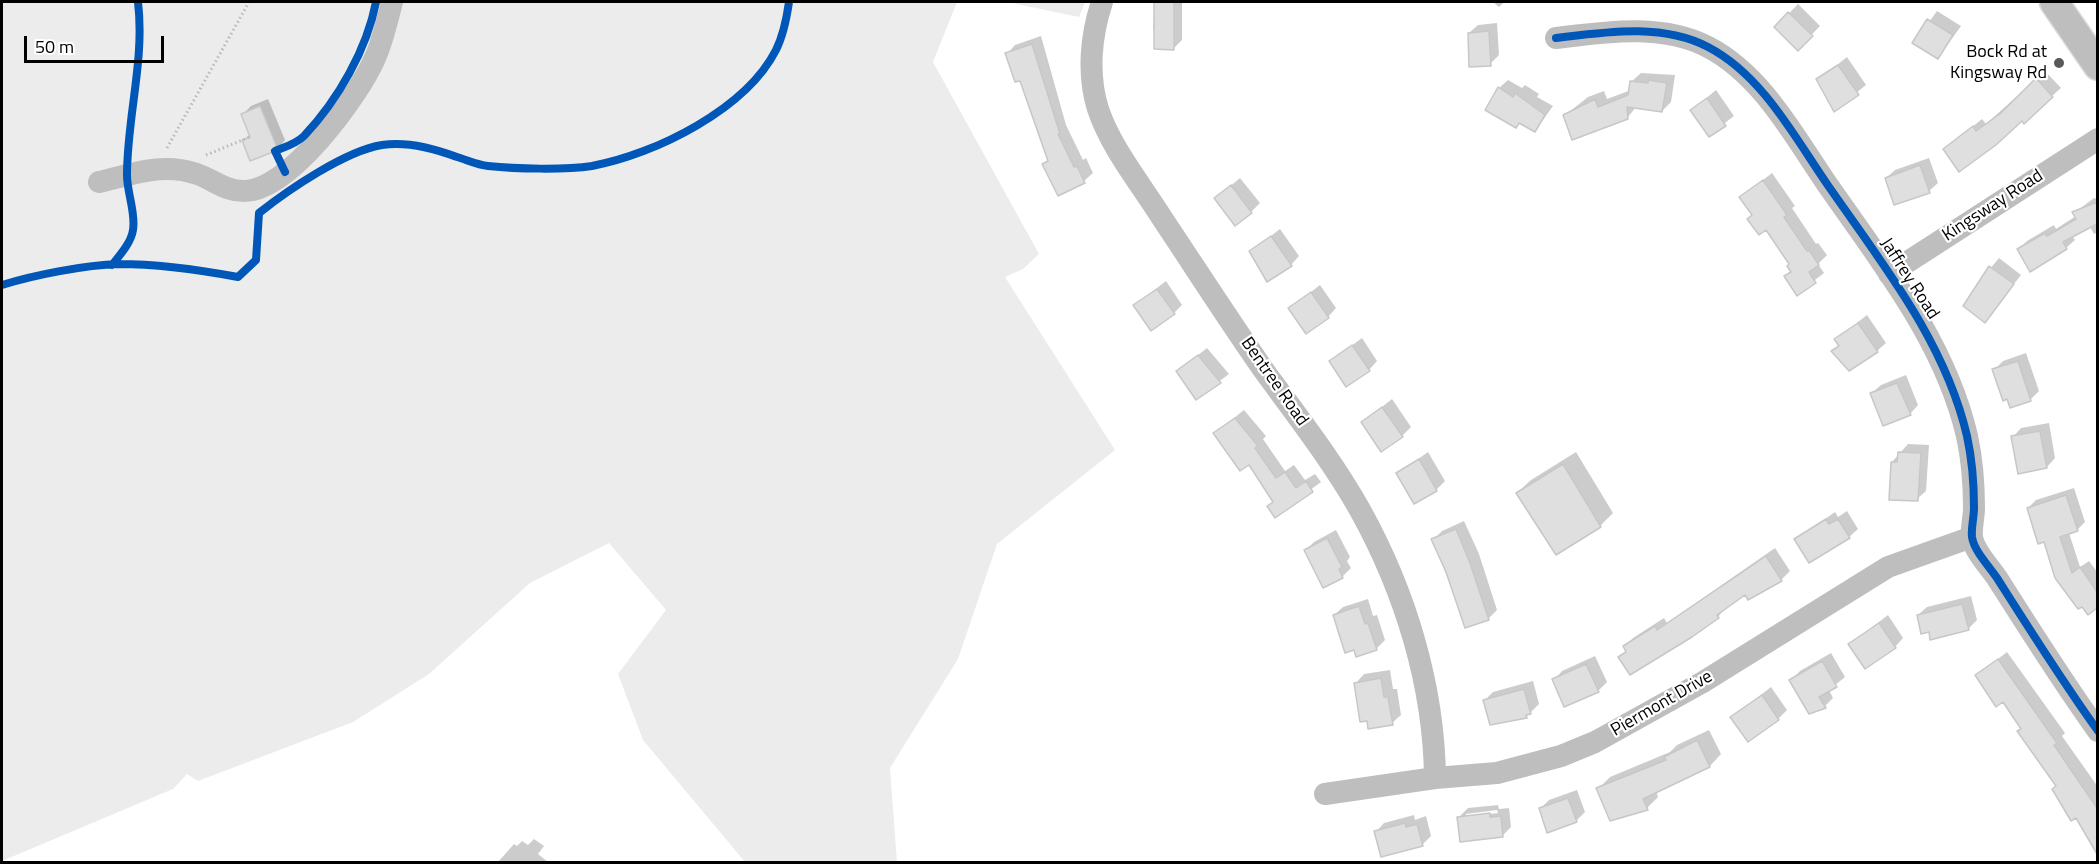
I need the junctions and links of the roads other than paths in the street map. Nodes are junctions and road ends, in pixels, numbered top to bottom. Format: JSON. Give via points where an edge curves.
{"nodes":[{"id":1,"x":392,"y":2,"type":"edge"},
{"id":2,"x":1102,"y":2,"type":"edge"},
{"id":3,"x":2055,"y":2,"type":"edge"},
{"id":4,"x":1556,"y":38,"type":"dead end"},
{"id":5,"x":2097,"y":66,"type":"edge"},
{"id":6,"x":2097,"y":139,"type":"edge"},
{"id":7,"x":99,"y":182,"type":"dead end"},
{"id":8,"x":1889,"y":274,"type":"junction"},
{"id":9,"x":1972,"y":537,"type":"junction"},
{"id":10,"x":2097,"y":731,"type":"edge"},
{"id":11,"x":1436,"y":778,"type":"junction"},
{"id":12,"x":1325,"y":794,"type":"dead end"}],
"edges":[{"from":1,"to":7,"type":"street","via":[[368,72],[328,130],[297,163],[257,189],[231,190],[186,170],[155,168]]},
{"from":2,"to":11,"type":"street","name":"Bentree Road","via":[[1092,36],[1092,52],[1095,94],[1105,124],[1170,230],[1341,480],[1374,538],[1417,651],[1434,731]]},
{"from":3,"to":5,"type":"main road"},
{"from":4,"to":8,"type":"street","name":"Jaffrey Road","via":[[1659,32],[1696,42],[1737,66],[1781,117]]},
{"from":6,"to":8,"type":"street","name":"Kingsway Road"},
{"from":8,"to":9,"type":"street","name":"Jaffrey Road","via":[[1933,347],[1960,414],[1971,462]]},
{"from":9,"to":10,"type":"street"},
{"from":9,"to":11,"type":"street","name":"Piermont Drive","via":[[1888,567],[1703,682],[1595,742],[1515,770]]},
{"from":11,"to":12,"type":"street","name":"Piermont Drive"}]}
